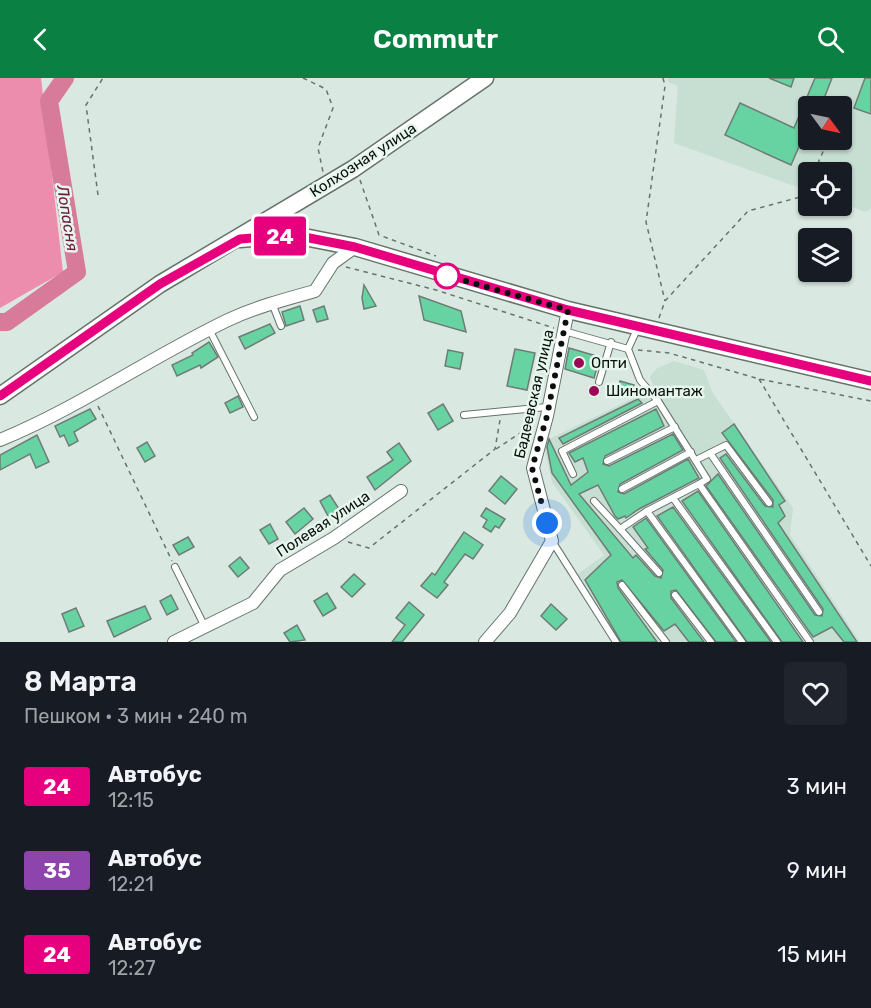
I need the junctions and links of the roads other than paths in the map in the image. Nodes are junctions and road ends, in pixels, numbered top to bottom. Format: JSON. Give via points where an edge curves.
{"nodes":[{"id":1,"x":485,"y":78,"type":"edge"},
{"id":2,"x":240,"y":239,"type":"junction"},
{"id":3,"x":355,"y":247,"type":"junction"},
{"id":4,"x":272,"y":303,"type":"junction"},
{"id":5,"x":568,"y":310,"type":"junction"},
{"id":6,"x":281,"y":326,"type":"dead end"},
{"id":7,"x":646,"y":328,"type":"junction"},
{"id":8,"x":210,"y":331,"type":"junction"},
{"id":9,"x":564,"y":331,"type":"junction"},
{"id":10,"x":611,"y":342,"type":"junction"},
{"id":11,"x":628,"y":349,"type":"junction"},
{"id":12,"x":871,"y":381,"type":"edge"},
{"id":13,"x":599,"y":382,"type":"dead end"},
{"id":14,"x":0,"y":396,"type":"edge"},
{"id":15,"x":658,"y":401,"type":"junction"},
{"id":16,"x":547,"y":412,"type":"junction"},
{"id":17,"x":464,"y":415,"type":"dead end"},
{"id":18,"x":254,"y":417,"type":"dead end"},
{"id":19,"x":675,"y":427,"type":"junction"},
{"id":20,"x":0,"y":440,"type":"edge"},
{"id":21,"x":691,"y":452,"type":"junction"},
{"id":22,"x":710,"y":453,"type":"junction"},
{"id":23,"x":696,"y":460,"type":"junction"},
{"id":24,"x":606,"y":461,"type":"dead end"},
{"id":25,"x":573,"y":474,"type":"dead end"},
{"id":26,"x":699,"y":484,"type":"junction"},
{"id":27,"x":622,"y":489,"type":"dead end"},
{"id":28,"x":401,"y":490,"type":"dead end"},
{"id":29,"x":673,"y":498,"type":"junction"},
{"id":30,"x":594,"y":501,"type":"dead end"},
{"id":31,"x":769,"y":503,"type":"dead end"},
{"id":32,"x":647,"y":511,"type":"junction"},
{"id":33,"x":620,"y":529,"type":"junction"},
{"id":34,"x":552,"y":541,"type":"junction"},
{"id":35,"x":175,"y":567,"type":"road end"},
{"id":36,"x":658,"y":573,"type":"dead end"},
{"id":37,"x":622,"y":585,"type":"dead end"},
{"id":38,"x":675,"y":596,"type":"dead end"},
{"id":39,"x":819,"y":612,"type":"dead end"},
{"id":40,"x":206,"y":628,"type":"junction"},
{"id":41,"x":174,"y":642,"type":"edge"},
{"id":42,"x":485,"y":642,"type":"edge"},
{"id":43,"x":616,"y":642,"type":"edge"},
{"id":44,"x":666,"y":642,"type":"edge"},
{"id":45,"x":711,"y":642,"type":"edge"},
{"id":46,"x":741,"y":642,"type":"edge"},
{"id":47,"x":777,"y":642,"type":"edge"},
{"id":48,"x":810,"y":642,"type":"edge"}],
"edges":[{"from":1,"to":2,"type":"main road","name":"Колхозная улица","via":[[353,169]]},
{"from":2,"to":3,"type":"main road","name":"Колхозная улица","via":[[294,235]]},
{"from":2,"to":14,"type":"main road","name":"Колхозная улица","via":[[160,284]]},
{"from":3,"to":4,"type":"street","via":[[333,263],[315,291]]},
{"from":3,"to":5,"type":"main road","name":"Колхозная улица"},
{"from":4,"to":6,"type":"lane"},
{"from":4,"to":8,"type":"street"},
{"from":5,"to":7,"type":"main road","name":"Колхозная улица"},
{"from":5,"to":9,"type":"street","name":"Бадеевская улица"},
{"from":7,"to":11,"type":"lane"},
{"from":7,"to":12,"type":"main road","name":"Колхозная улица"},
{"from":8,"to":18,"type":"lane"},
{"from":8,"to":20,"type":"street"},
{"from":9,"to":10,"type":"lane"},
{"from":9,"to":16,"type":"street","name":"Бадеевская улица"},
{"from":10,"to":11,"type":"lane"},
{"from":10,"to":13,"type":"lane"},
{"from":11,"to":15,"type":"lane","via":[[640,380]]},
{"from":15,"to":19,"type":"lane"},
{"from":15,"to":25,"type":"lane","via":[[562,451]]},
{"from":16,"to":17,"type":"lane"},
{"from":16,"to":34,"type":"street","name":"Бадеевская улица","via":[[532,468]]},
{"from":19,"to":21,"type":"lane"},
{"from":19,"to":24,"type":"lane"},
{"from":21,"to":23,"type":"lane"},
{"from":21,"to":27,"type":"lane"},
{"from":22,"to":23,"type":"lane"},
{"from":22,"to":31,"type":"lane","via":[[726,445]]},
{"from":22,"to":39,"type":"lane"},
{"from":23,"to":26,"type":"lane","via":[[707,479]]},
{"from":26,"to":29,"type":"lane"},
{"from":26,"to":48,"type":"lane"},
{"from":28,"to":40,"type":"street","name":"Полевая улица","via":[[334,538],[280,570],[253,603]]},
{"from":29,"to":32,"type":"lane"},
{"from":29,"to":47,"type":"lane"},
{"from":30,"to":33,"type":"lane"},
{"from":32,"to":33,"type":"lane"},
{"from":32,"to":46,"type":"lane"},
{"from":33,"to":36,"type":"lane"},
{"from":34,"to":42,"type":"street","via":[[510,613]]},
{"from":34,"to":43,"type":"lane"},
{"from":35,"to":40,"type":"lane"},
{"from":37,"to":44,"type":"lane"},
{"from":38,"to":45,"type":"lane"},
{"from":40,"to":41,"type":"street","name":"Полевая улица"}]}
